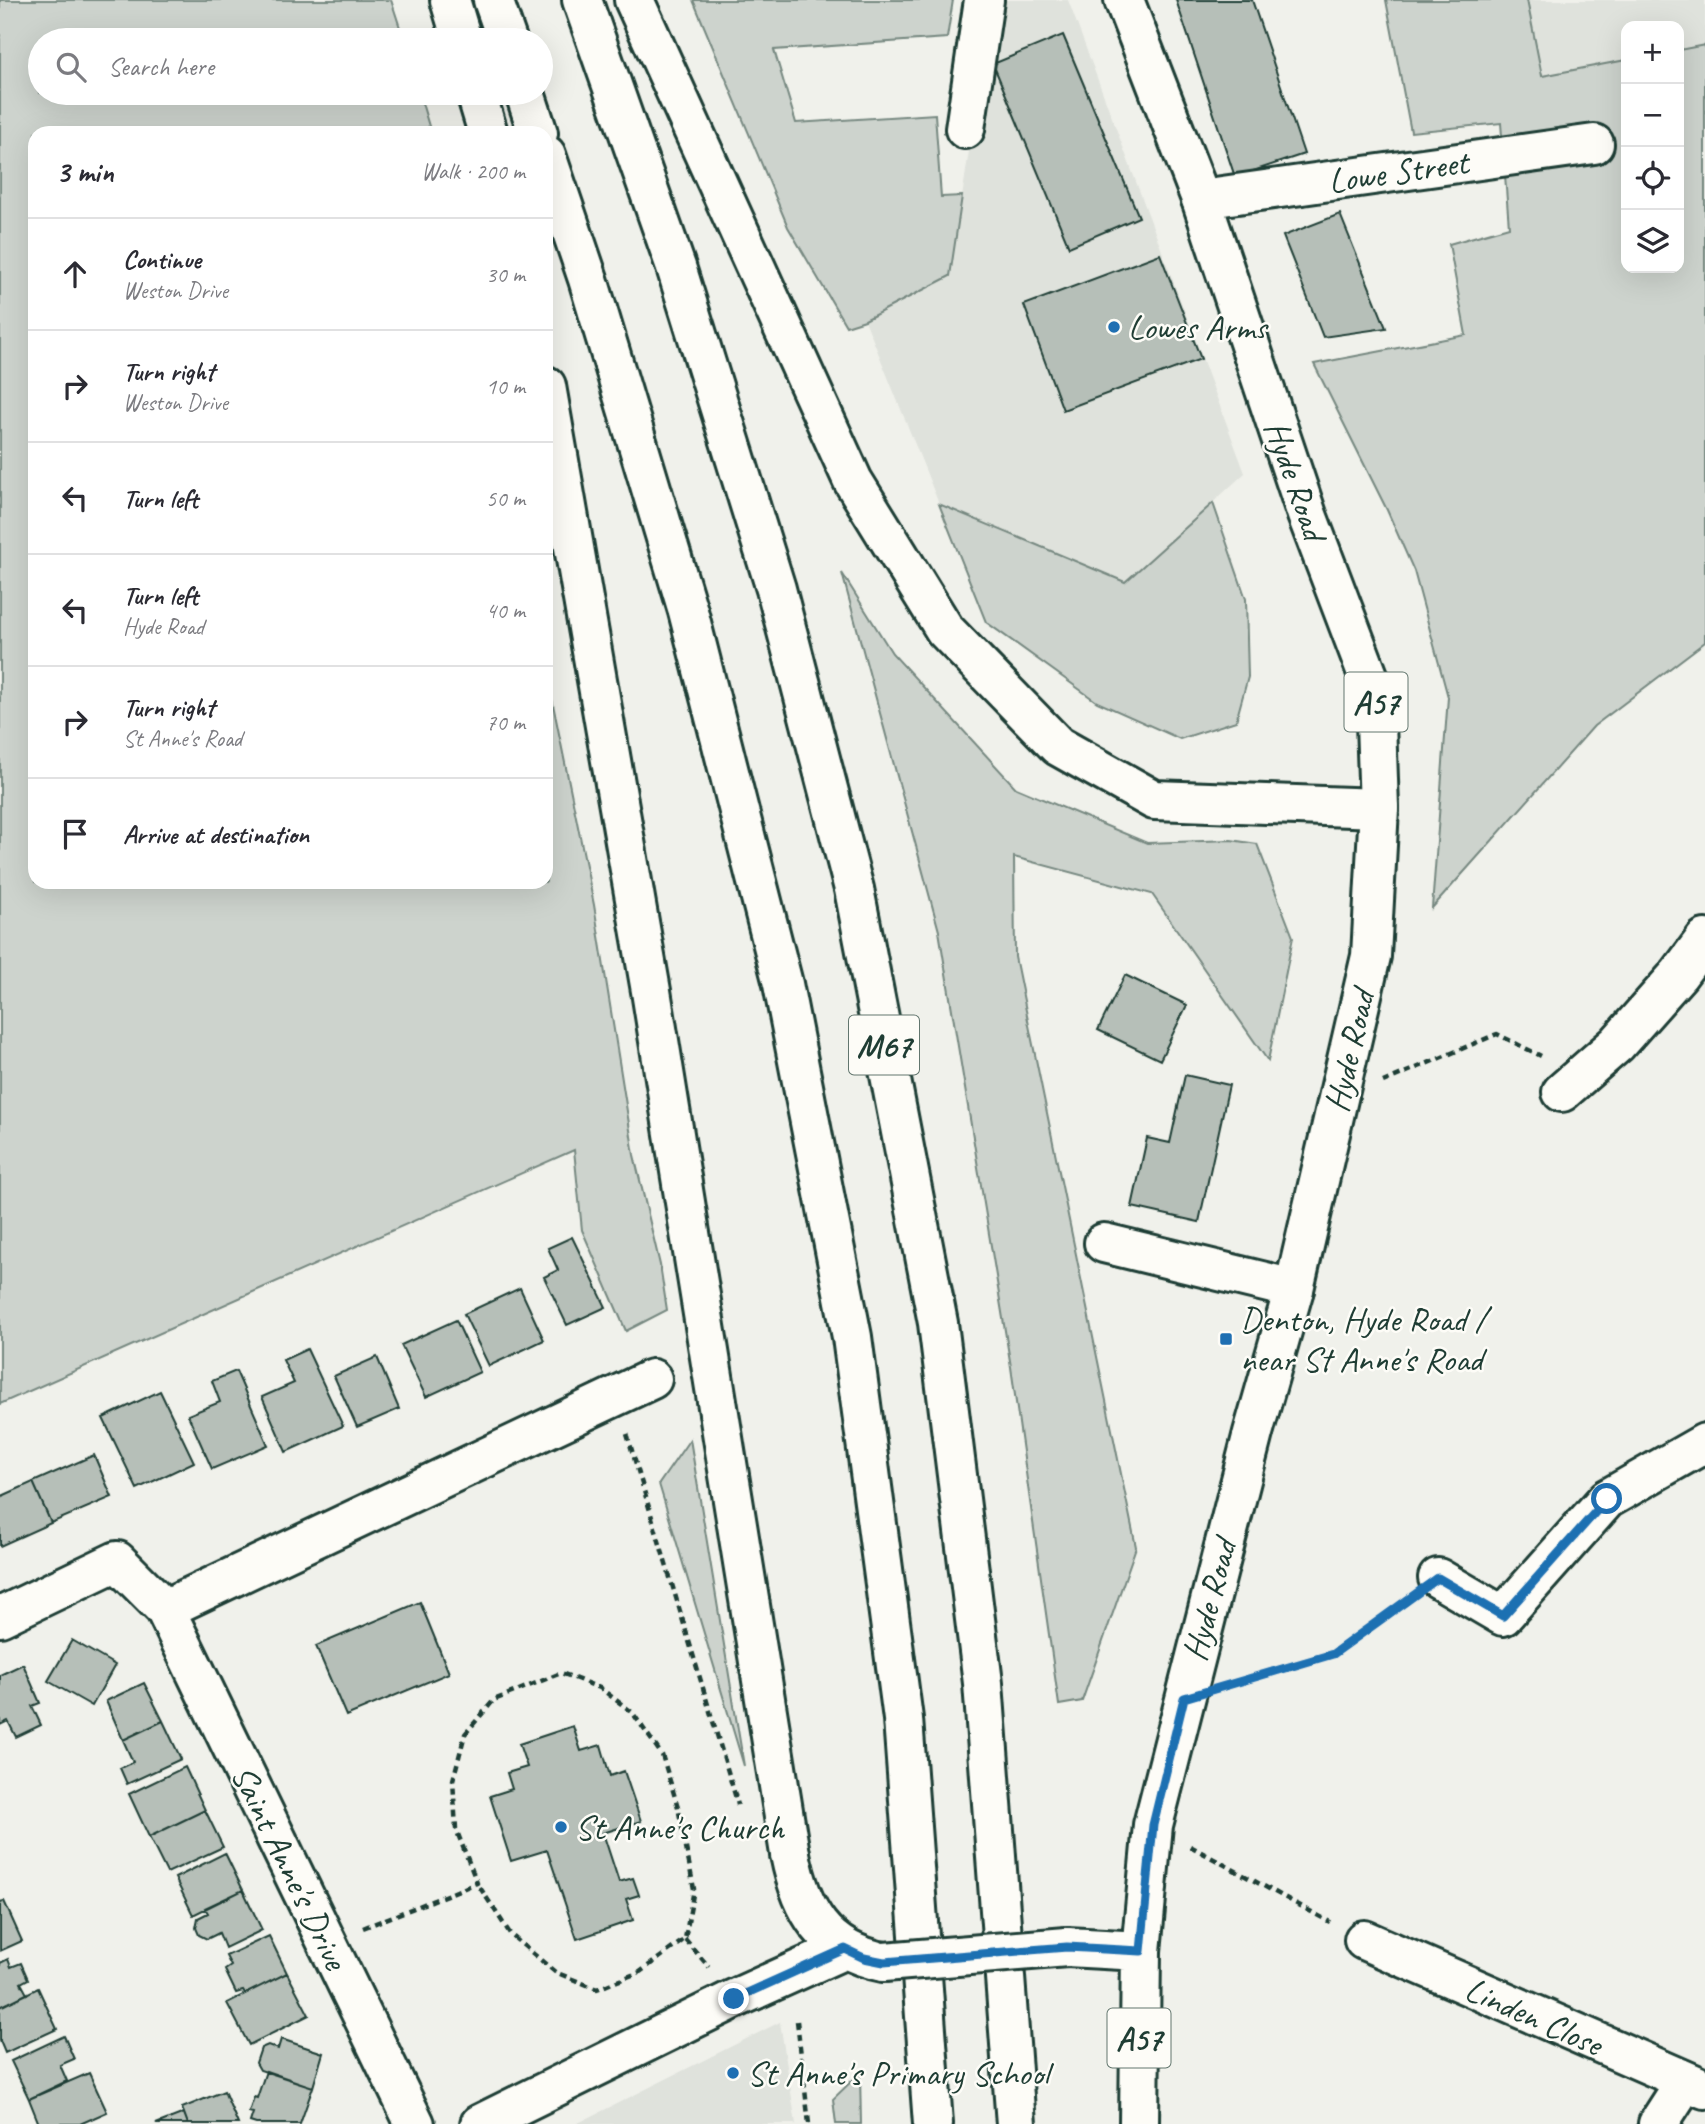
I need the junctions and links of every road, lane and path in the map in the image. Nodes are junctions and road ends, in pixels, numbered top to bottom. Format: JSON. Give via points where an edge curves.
{"nodes":[{"id":1,"x":450,"y":0,"type":"edge"},
{"id":2,"x":493,"y":0,"type":"edge"},
{"id":3,"x":582,"y":0,"type":"edge"},
{"id":4,"x":634,"y":0,"type":"edge"},
{"id":5,"x":984,"y":0,"type":"edge"},
{"id":6,"x":1124,"y":0,"type":"edge"},
{"id":7,"x":458,"y":28,"type":"edge"},
{"id":8,"x":503,"y":28,"type":"edge"},
{"id":9,"x":480,"y":105,"type":"edge"},
{"id":10,"x":529,"y":105,"type":"edge"},
{"id":11,"x":486,"y":126,"type":"edge"},
{"id":12,"x":536,"y":126,"type":"edge"},
{"id":13,"x":965,"y":129,"type":"dead end"},
{"id":14,"x":1594,"y":144,"type":"dead end"},
{"id":15,"x":553,"y":176,"type":"edge"},
{"id":16,"x":1201,"y":199,"type":"junction"},
{"id":17,"x":553,"y":426,"type":"edge"},
{"id":18,"x":1379,"y":808,"type":"junction"},
{"id":19,"x":1705,"y":939,"type":"edge"},
{"id":20,"x":1497,"y":1034,"type":"dead end"},
{"id":21,"x":1562,"y":1091,"type":"dead end"},
{"id":22,"x":1338,"y":1101,"type":"junction"},
{"id":23,"x":1104,"y":1243,"type":"dead end"},
{"id":24,"x":1294,"y":1289,"type":"junction"},
{"id":25,"x":652,"y":1379,"type":"dead end"},
{"id":26,"x":616,"y":1396,"type":"junction"},
{"id":27,"x":1705,"y":1443,"type":"edge"},
{"id":28,"x":1438,"y":1578,"type":"joint"},
{"id":29,"x":165,"y":1609,"type":"junction"},
{"id":30,"x":0,"y":1617,"type":"edge"},
{"id":31,"x":1184,"y":1698,"type":"junction"},
{"id":32,"x":741,"y":1815,"type":"dead end"},
{"id":33,"x":1153,"y":1825,"type":"junction"},
{"id":34,"x":477,"y":1883,"type":"junction"},
{"id":35,"x":1364,"y":1940,"type":"joint"},
{"id":36,"x":326,"y":1942,"type":"junction"},
{"id":37,"x":845,"y":1949,"type":"junction"},
{"id":38,"x":1141,"y":1951,"type":"junction"},
{"id":39,"x":797,"y":2021,"type":"dead end"},
{"id":40,"x":1695,"y":2086,"type":"edge"},
{"id":41,"x":415,"y":2124,"type":"edge"},
{"id":42,"x":480,"y":2124,"type":"edge"},
{"id":43,"x":809,"y":2124,"type":"edge"},
{"id":44,"x":933,"y":2124,"type":"edge"},
{"id":45,"x":1016,"y":2124,"type":"edge"},
{"id":46,"x":1139,"y":2124,"type":"edge"},
{"id":47,"x":1658,"y":2124,"type":"edge"}],
"edges":[{"from":1,"to":7,"type":"main road"},
{"from":2,"to":8,"type":"main road"},
{"from":3,"to":45,"type":"main road","number":"M67","via":[[676,267],[772,576],[854,889],[937,1323],[983,1683]]},
{"from":4,"to":18,"type":"main road","via":[[853,481],[945,630],[1058,746],[1154,800]]},
{"from":5,"to":13,"type":"main road"},
{"from":6,"to":16,"type":"main road","name":"Hyde Road","number":"A57"},
{"from":9,"to":11,"type":"main road"},
{"from":10,"to":12,"type":"main road"},
{"from":14,"to":16,"type":"main road","name":"Lowe Street"},
{"from":15,"to":44,"type":"main road","number":"M67","via":[[688,611],[783,984],[852,1337],[900,1692]]},
{"from":16,"to":18,"type":"main road","name":"Hyde Road","number":"A57","via":[[1307,515],[1376,694]]},
{"from":17,"to":37,"type":"main road","via":[[651,991],[790,1854],[808,1911],[824,1933]]},
{"from":18,"to":22,"type":"main road","name":"Hyde Road","number":"A57","via":[[1371,956]]},
{"from":19,"to":21,"type":"main road","via":[[1617,1044]]},
{"from":20,"to":22,"type":"path"},
{"from":22,"to":24,"type":"main road","name":"Hyde Road","number":"A57"},
{"from":23,"to":24,"type":"main road"},
{"from":24,"to":31,"type":"main road","name":"Hyde Road","number":"A57"},
{"from":25,"to":26,"type":"main road"},
{"from":26,"to":29,"type":"main road"},
{"from":26,"to":32,"type":"path"},
{"from":27,"to":28,"type":"main road","via":[[1607,1499],[1503,1616]]},
{"from":28,"to":31,"type":"path","via":[[1333,1654]]},
{"from":29,"to":30,"type":"main road","name":"Saint Anne's Drive","via":[[117,1560]]},
{"from":29,"to":36,"type":"main road","name":"Saint Anne's Drive"},
{"from":31,"to":33,"type":"main road","name":"Hyde Road","number":"A57"},
{"from":33,"to":35,"type":"path"},
{"from":33,"to":38,"type":"main road","name":"Hyde Road","number":"A57"},
{"from":34,"to":34,"type":"path","via":[[456,1829],[453,1780],[465,1734],[495,1700],[561,1673],[600,1689],[632,1712],[662,1755],[678,1807],[694,1889],[685,1939],[640,1972],[597,1989],[555,1972],[511,1935]]},
{"from":34,"to":36,"type":"path"},
{"from":35,"to":40,"type":"main road","name":"Linden Close"},
{"from":36,"to":41,"type":"main road","name":"Saint Anne's Drive"},
{"from":37,"to":38,"type":"main road","bridge":true,"via":[[884,1962],[1067,1947]]},
{"from":37,"to":42,"type":"main road"},
{"from":38,"to":46,"type":"main road","name":"Hyde Road","number":"A57"},
{"from":39,"to":43,"type":"path"},
{"from":40,"to":47,"type":"main road"}]}
